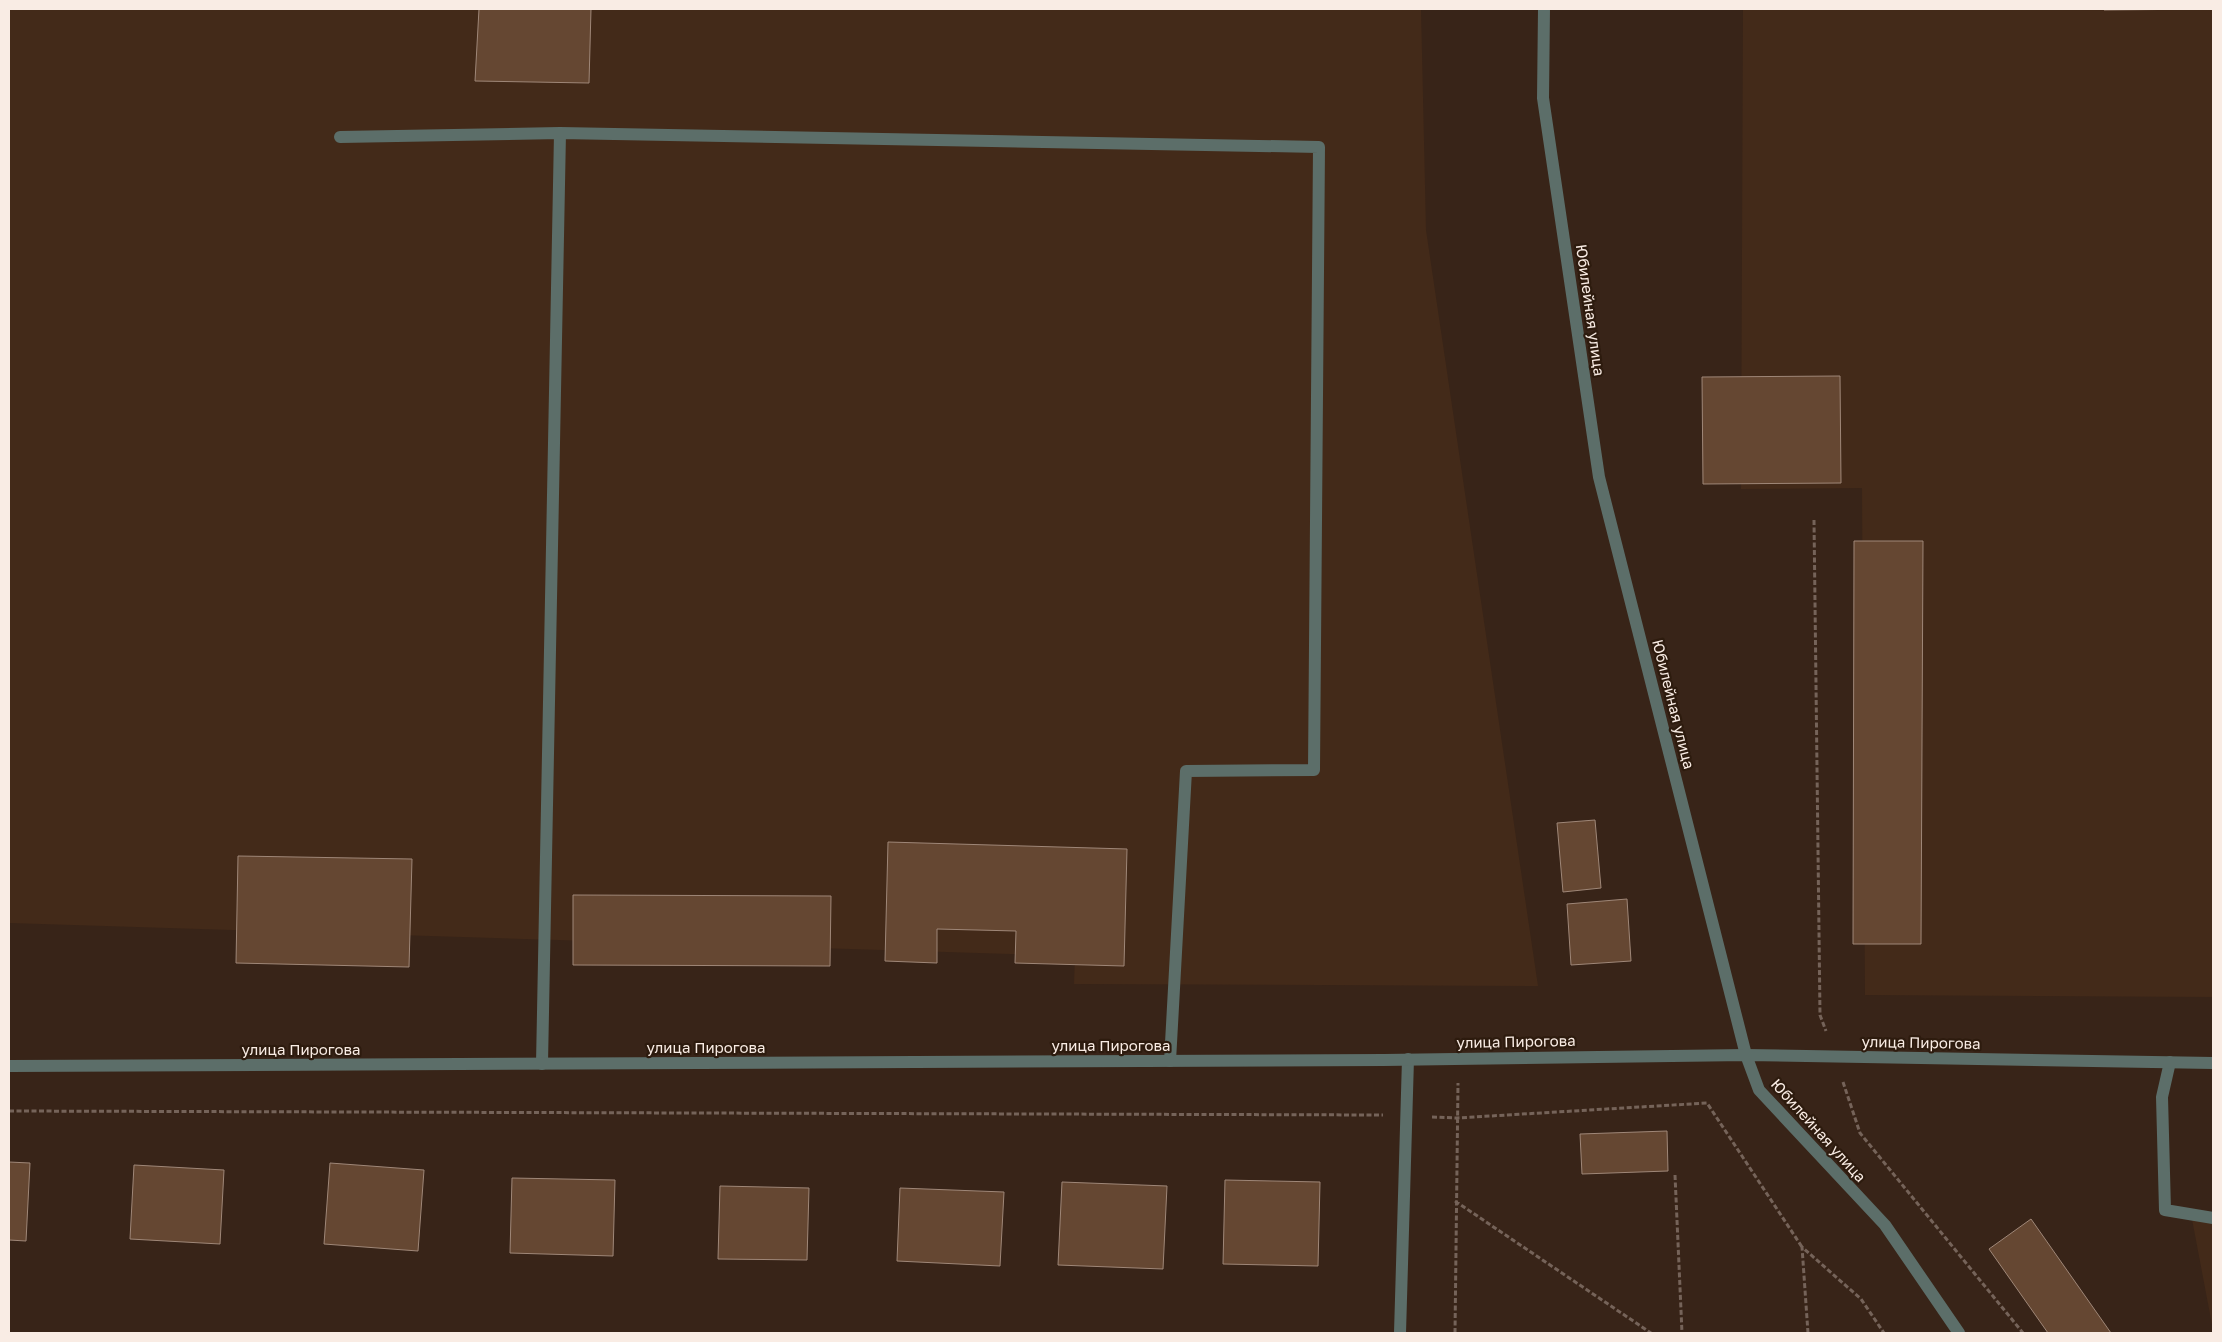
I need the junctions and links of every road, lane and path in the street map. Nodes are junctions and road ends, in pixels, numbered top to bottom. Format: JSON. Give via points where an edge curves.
{"nodes":[{"id":1,"x":1544,"y":9,"type":"edge"},
{"id":2,"x":560,"y":133,"type":"junction"},
{"id":3,"x":340,"y":137,"type":"dead end"},
{"id":4,"x":1814,"y":520,"type":"dead end"},
{"id":5,"x":1746,"y":1055,"type":"junction"},
{"id":6,"x":1835,"y":1056,"type":"junction"},
{"id":7,"x":1458,"y":1058,"type":"junction"},
{"id":8,"x":1408,"y":1059,"type":"junction"},
{"id":9,"x":1170,"y":1061,"type":"junction"},
{"id":10,"x":2170,"y":1062,"type":"junction"},
{"id":11,"x":2213,"y":1063,"type":"edge"},
{"id":12,"x":542,"y":1064,"type":"junction"},
{"id":13,"x":9,"y":1066,"type":"edge"},
{"id":14,"x":9,"y":1111,"type":"edge"},
{"id":15,"x":1406,"y":1116,"type":"junction"},
{"id":16,"x":1457,"y":1118,"type":"junction"},
{"id":17,"x":1675,"y":1175,"type":"dead end"},
{"id":18,"x":1456,"y":1201,"type":"junction"},
{"id":19,"x":2213,"y":1218,"type":"edge"},
{"id":20,"x":1802,"y":1247,"type":"junction"},
{"id":21,"x":1400,"y":1333,"type":"edge"},
{"id":22,"x":1455,"y":1333,"type":"edge"},
{"id":23,"x":1651,"y":1333,"type":"edge"},
{"id":24,"x":1682,"y":1333,"type":"edge"},
{"id":25,"x":1808,"y":1333,"type":"edge"},
{"id":26,"x":1884,"y":1333,"type":"edge"},
{"id":27,"x":1959,"y":1333,"type":"edge"},
{"id":28,"x":2023,"y":1333,"type":"edge"}],
"edges":[{"from":1,"to":5,"type":"street","name":"Юбилейная улица","via":[[1543,98],[1599,477]]},
{"from":2,"to":3,"type":"street"},
{"from":2,"to":9,"type":"street","via":[[1318,147],[1314,770],[1186,770]]},
{"from":2,"to":12,"type":"street"},
{"from":4,"to":6,"type":"path","via":[[1820,1016]]},
{"from":5,"to":6,"type":"street","name":"улица Пирогова"},
{"from":5,"to":7,"type":"street","name":"улица Пирогова"},
{"from":5,"to":27,"type":"street","name":"Юбилейная улица","via":[[1759,1090],[1885,1225]]},
{"from":6,"to":10,"type":"street","name":"улица Пирогова"},
{"from":6,"to":28,"type":"path","via":[[1860,1132]]},
{"from":7,"to":8,"type":"street","name":"улица Пирогова"},
{"from":7,"to":16,"type":"path"},
{"from":8,"to":9,"type":"street","name":"улица Пирогова"},
{"from":8,"to":15,"type":"street"},
{"from":9,"to":12,"type":"street","name":"улица Пирогова"},
{"from":10,"to":11,"type":"street","name":"улица Пирогова"},
{"from":10,"to":19,"type":"street","via":[[2162,1097],[2165,1210]]},
{"from":12,"to":13,"type":"street","name":"улица Пирогова"},
{"from":14,"to":15,"type":"path"},
{"from":15,"to":16,"type":"path"},
{"from":15,"to":21,"type":"street"},
{"from":16,"to":18,"type":"path"},
{"from":16,"to":20,"type":"path","via":[[1707,1103]]},
{"from":17,"to":24,"type":"path"},
{"from":18,"to":22,"type":"path"},
{"from":18,"to":23,"type":"path"},
{"from":20,"to":25,"type":"path"},
{"from":20,"to":26,"type":"path","via":[[1861,1299]]}]}
